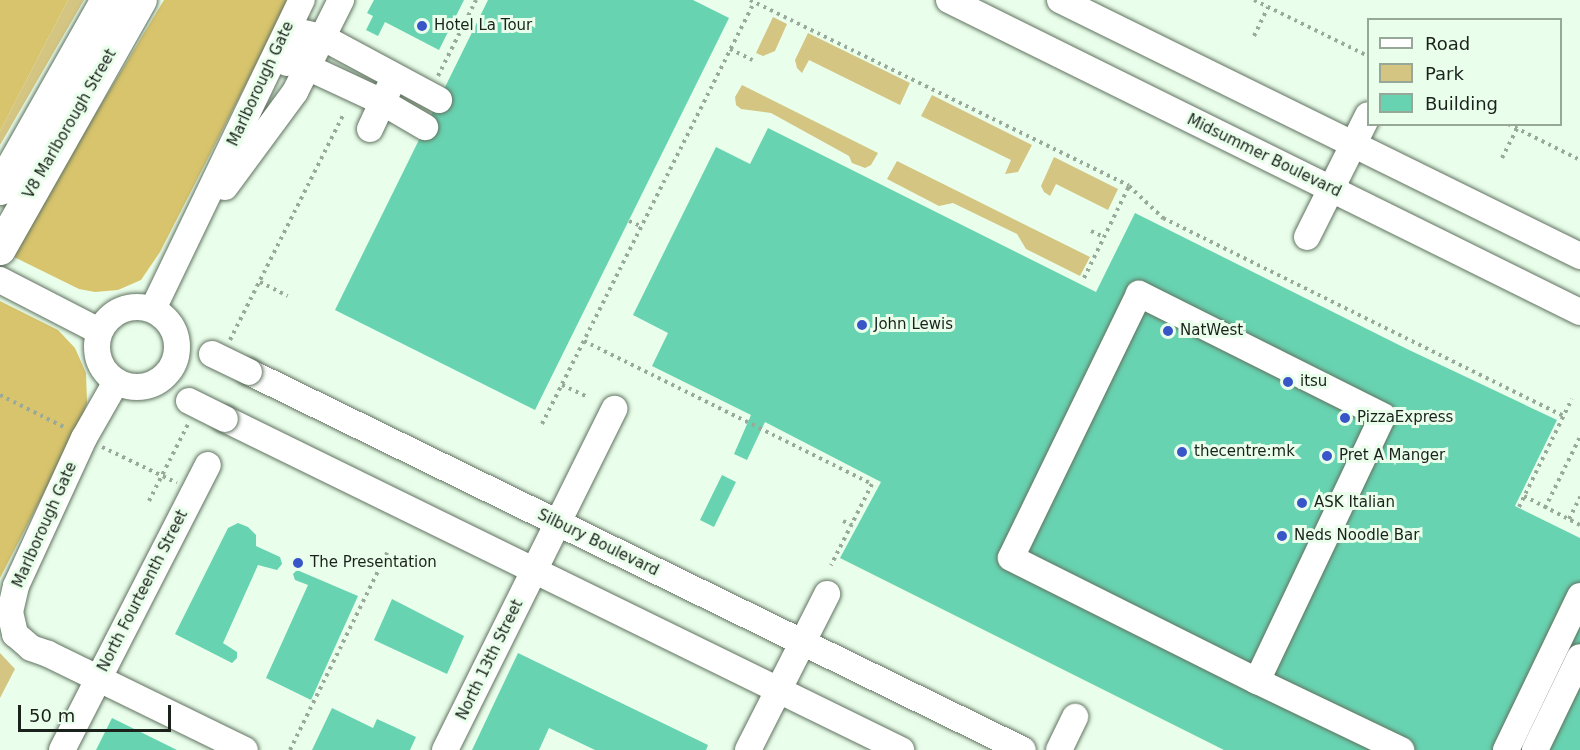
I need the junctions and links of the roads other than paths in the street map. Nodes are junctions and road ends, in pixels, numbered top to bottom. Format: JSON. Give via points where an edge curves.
{"nodes":[{"id":1,"x":107,"y":0,"type":"edge"},
{"id":2,"x":141,"y":0,"type":"edge"},
{"id":3,"x":302,"y":0,"type":"edge"},
{"id":4,"x":341,"y":0,"type":"edge"},
{"id":5,"x":949,"y":0,"type":"edge"},
{"id":6,"x":1060,"y":0,"type":"edge"},
{"id":7,"x":322,"y":37,"type":"junction"},
{"id":8,"x":290,"y":60,"type":"junction"},
{"id":9,"x":393,"y":77,"type":"junction"},
{"id":10,"x":434,"y":98,"type":"road end"},
{"id":11,"x":382,"y":102,"type":"junction"},
{"id":12,"x":1367,"y":117,"type":"edge"},
{"id":13,"x":425,"y":127,"type":"dead end"},
{"id":14,"x":370,"y":129,"type":"dead end"},
{"id":15,"x":1354,"y":144,"type":"junction"},
{"id":16,"x":0,"y":189,"type":"edge"},
{"id":17,"x":1332,"y":189,"type":"junction"},
{"id":18,"x":191,"y":234,"type":"junction"},
{"id":19,"x":1307,"y":237,"type":"dead end"},
{"id":20,"x":0,"y":249,"type":"edge"},
{"id":21,"x":1580,"y":256,"type":"edge"},
{"id":22,"x":0,"y":280,"type":"edge"},
{"id":23,"x":153,"y":309,"type":"junction"},
{"id":24,"x":1580,"y":312,"type":"edge"},
{"id":25,"x":99,"y":332,"type":"junction"},
{"id":26,"x":175,"y":333,"type":"junction"},
{"id":27,"x":116,"y":382,"type":"junction"},
{"id":28,"x":153,"y":384,"type":"junction"},
{"id":29,"x":614,"y":410,"type":"dead end"},
{"id":30,"x":208,"y":465,"type":"dead end"},
{"id":31,"x":556,"y":522,"type":"junction"},
{"id":32,"x":534,"y":570,"type":"junction"},
{"id":33,"x":827,"y":594,"type":"dead end"},
{"id":34,"x":1580,"y":596,"type":"edge"},
{"id":35,"x":801,"y":642,"type":"junction"},
{"id":36,"x":1580,"y":657,"type":"edge"},
{"id":37,"x":98,"y":678,"type":"junction"},
{"id":38,"x":1257,"y":681,"type":"junction"},
{"id":39,"x":777,"y":689,"type":"junction"},
{"id":40,"x":1075,"y":717,"type":"dead end"},
{"id":41,"x":62,"y":750,"type":"edge"},
{"id":42,"x":246,"y":750,"type":"edge"},
{"id":43,"x":445,"y":750,"type":"edge"},
{"id":44,"x":748,"y":750,"type":"edge"},
{"id":45,"x":901,"y":750,"type":"edge"},
{"id":46,"x":1023,"y":750,"type":"edge"},
{"id":47,"x":1059,"y":750,"type":"edge"},
{"id":48,"x":1401,"y":750,"type":"edge"},
{"id":49,"x":1506,"y":750,"type":"edge"},
{"id":50,"x":1534,"y":750,"type":"edge"}],
"edges":[{"from":1,"to":16,"type":"main road","name":"V8 Marlborough Street"},
{"from":2,"to":20,"type":"main road","name":"V8 Marlborough Street"},
{"from":3,"to":8,"type":"street","name":"Marlborough Gate"},
{"from":4,"to":7,"type":"street","name":"Marlborough Gate"},
{"from":5,"to":17,"type":"street","name":"Midsummer Boulevard"},
{"from":6,"to":15,"type":"street"},
{"from":7,"to":8,"type":"street","name":"Marlborough Gate"},
{"from":7,"to":9,"type":"street"},
{"from":8,"to":11,"type":"street"},
{"from":8,"to":18,"type":"street","name":"Marlborough Gate","via":[[224,164]]},
{"from":8,"to":18,"type":"street","name":"Marlborough Gate","via":[[295,92]]},
{"from":9,"to":10,"type":"street"},
{"from":9,"to":11,"type":"street"},
{"from":11,"to":13,"type":"street"},
{"from":11,"to":14,"type":"street"},
{"from":12,"to":15,"type":"street"},
{"from":15,"to":17,"type":"street"},
{"from":15,"to":21,"type":"street"},
{"from":17,"to":19,"type":"street"},
{"from":17,"to":24,"type":"street","name":"Midsummer Boulevard"},
{"from":18,"to":23,"type":"street","name":"Marlborough Gate"},
{"from":22,"to":25,"type":"street"},
{"from":23,"to":25,"type":"street","via":[[128,307],[116,312],[105,320]]},
{"from":23,"to":26,"type":"street","via":[[163,315]]},
{"from":25,"to":27,"type":"street","via":[[96,343],[100,365]]},
{"from":26,"to":28,"type":"street","via":[[177,351],[171,368]]},
{"from":26,"to":31,"type":"street","name":"Silbury Boulevard","bridge":true},
{"from":27,"to":28,"type":"street","via":[[134,387]]},
{"from":27,"to":37,"type":"street","name":"Marlborough Gate","via":[[84,438],[16,586],[10,612],[15,634],[31,648]]},
{"from":28,"to":32,"type":"street","bridge":true},
{"from":29,"to":31,"type":"street","name":"North 13th Street"},
{"from":30,"to":37,"type":"street","name":"North Fourteenth Street"},
{"from":31,"to":32,"type":"street","name":"North 13th Street"},
{"from":31,"to":35,"type":"street","name":"Silbury Boulevard"},
{"from":32,"to":39,"type":"street"},
{"from":32,"to":43,"type":"street","name":"North 13th Street"},
{"from":33,"to":35,"type":"street"},
{"from":34,"to":49,"type":"street"},
{"from":35,"to":39,"type":"street"},
{"from":35,"to":46,"type":"street","name":"Silbury Boulevard"},
{"from":36,"to":50,"type":"street"},
{"from":37,"to":41,"type":"street","name":"North Fourteenth Street"},
{"from":37,"to":42,"type":"street","name":"Marlborough Gate"},
{"from":38,"to":38,"type":"street","via":[[1383,416],[1140,294],[1011,558]]},
{"from":38,"to":48,"type":"street"},
{"from":39,"to":44,"type":"street"},
{"from":39,"to":45,"type":"street"},
{"from":40,"to":47,"type":"street"}]}
